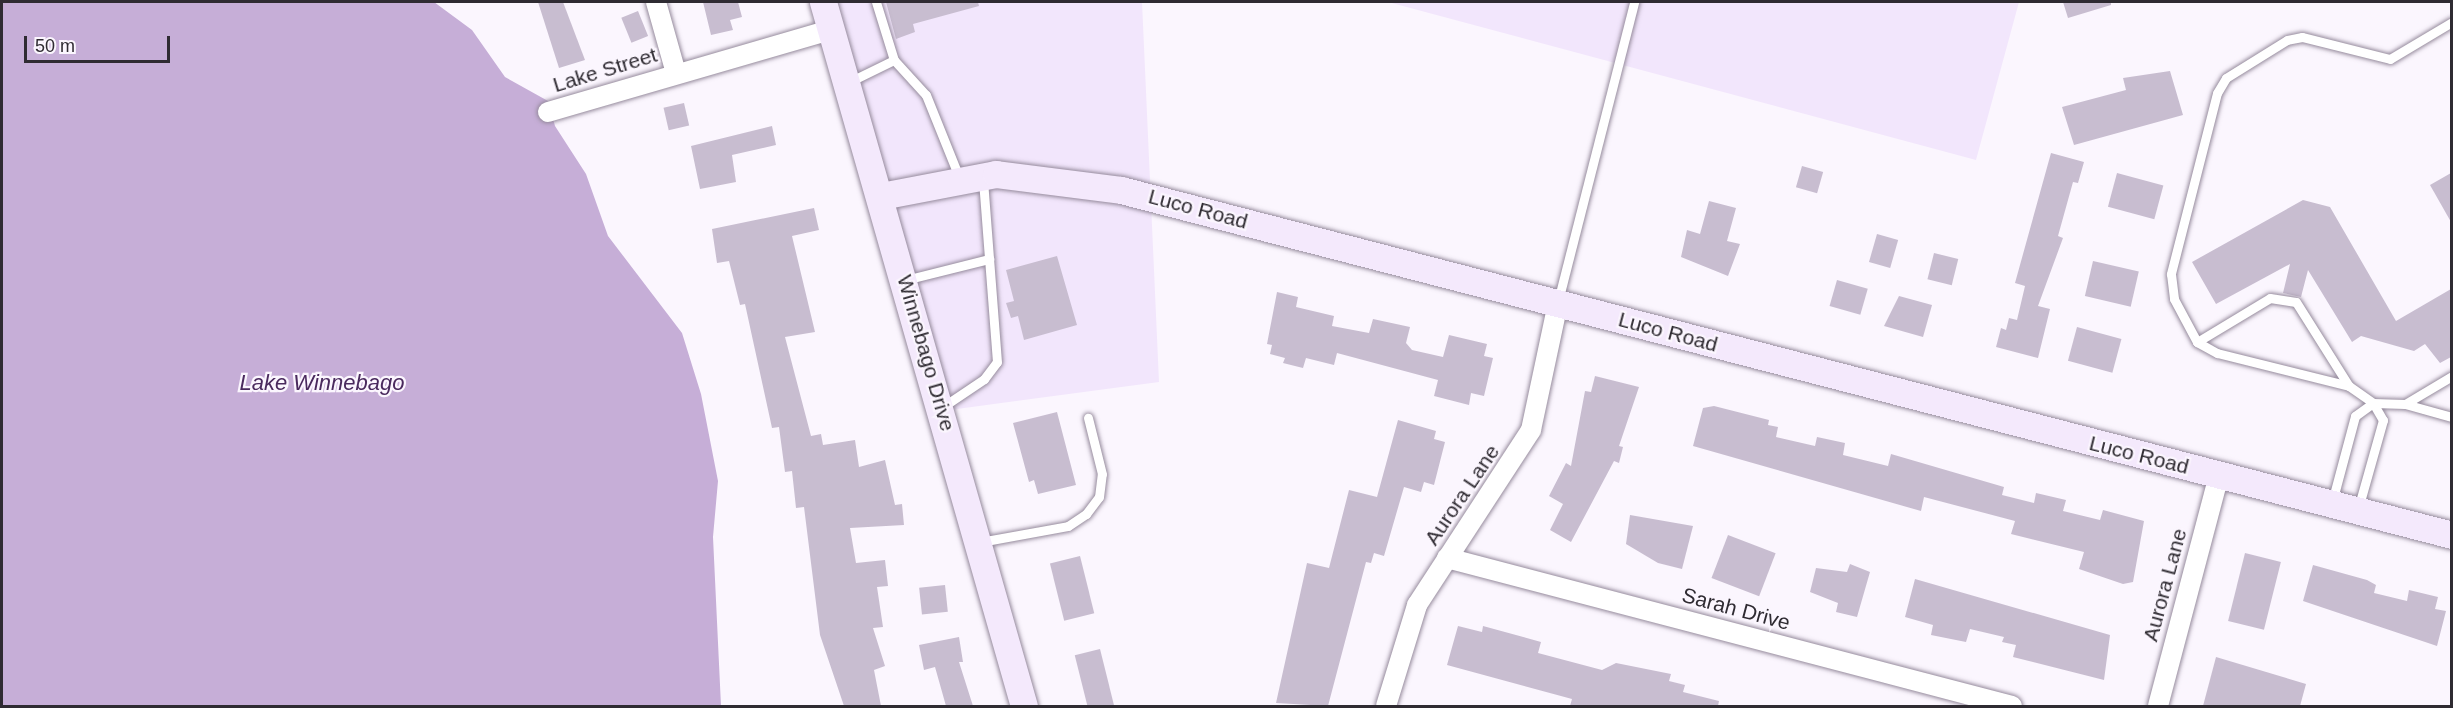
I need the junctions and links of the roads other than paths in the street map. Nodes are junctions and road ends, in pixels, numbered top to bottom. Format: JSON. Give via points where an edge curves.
{"nodes":[{"id":1,"x":656,"y":2,"type":"edge"},
{"id":2,"x":823,"y":2,"type":"edge"},
{"id":3,"x":876,"y":2,"type":"edge"},
{"id":4,"x":1634,"y":2,"type":"edge"},
{"id":5,"x":2451,"y":22,"type":"edge"},
{"id":6,"x":831,"y":30,"type":"junction"},
{"id":7,"x":894,"y":60,"type":"junction"},
{"id":8,"x":676,"y":73,"type":"junction"},
{"id":9,"x":847,"y":83,"type":"junction"},
{"id":10,"x":548,"y":112,"type":"dead end"},
{"id":11,"x":971,"y":176,"type":"junction"},
{"id":12,"x":881,"y":196,"type":"junction"},
{"id":13,"x":989,"y":259,"type":"junction"},
{"id":14,"x":905,"y":280,"type":"junction"},
{"id":15,"x":1558,"y":303,"type":"junction"},
{"id":16,"x":2198,"y":342,"type":"junction"},
{"id":17,"x":2451,"y":376,"type":"edge"},
{"id":18,"x":2349,"y":386,"type":"junction"},
{"id":19,"x":2373,"y":403,"type":"junction"},
{"id":20,"x":2405,"y":404,"type":"junction"},
{"id":21,"x":941,"y":408,"type":"junction"},
{"id":22,"x":2451,"y":417,"type":"edge"},
{"id":23,"x":1088,"y":418,"type":"dead end"},
{"id":24,"x":2219,"y":476,"type":"junction"},
{"id":25,"x":2345,"y":508,"type":"junction"},
{"id":26,"x":2451,"y":535,"type":"edge"},
{"id":27,"x":979,"y":543,"type":"junction"},
{"id":28,"x":1448,"y":558,"type":"junction"},
{"id":29,"x":1024,"y":706,"type":"edge"},
{"id":30,"x":1386,"y":706,"type":"edge"},
{"id":31,"x":2012,"y":706,"type":"edge"},
{"id":32,"x":2158,"y":706,"type":"edge"}],
"edges":[{"from":1,"to":8,"type":"street"},
{"from":2,"to":6,"type":"street","name":"Winnebago Drive"},
{"from":3,"to":7,"type":"lane"},
{"from":4,"to":15,"type":"lane"},
{"from":5,"to":16,"type":"lane","via":[[2390,59],[2302,37],[2287,40],[2226,78],[2217,93],[2171,274],[2174,299]]},
{"from":6,"to":8,"type":"street","name":"Lake Street"},
{"from":6,"to":9,"type":"street","name":"Winnebago Drive"},
{"from":7,"to":9,"type":"lane"},
{"from":7,"to":11,"type":"lane","via":[[926,95]]},
{"from":8,"to":10,"type":"street","name":"Lake Street"},
{"from":9,"to":12,"type":"street","name":"Winnebago Drive"},
{"from":11,"to":12,"type":"street","name":"Luco Road"},
{"from":11,"to":13,"type":"lane"},
{"from":11,"to":15,"type":"street","name":"Luco Road","via":[[1048,176],[1120,189]]},
{"from":12,"to":14,"type":"street","name":"Winnebago Drive"},
{"from":13,"to":14,"type":"lane"},
{"from":13,"to":21,"type":"lane","via":[[997,362],[984,379]]},
{"from":14,"to":21,"type":"street","name":"Winnebago Drive"},
{"from":15,"to":24,"type":"street","name":"Luco Road"},
{"from":15,"to":28,"type":"street","name":"Aurora Lane","via":[[1531,430]]},
{"from":16,"to":18,"type":"lane","via":[[2217,353]]},
{"from":16,"to":18,"type":"lane","via":[[2270,298],[2289,300],[2304,309]]},
{"from":17,"to":20,"type":"lane"},
{"from":18,"to":19,"type":"lane"},
{"from":19,"to":20,"type":"lane"},
{"from":19,"to":25,"type":"lane","via":[[2355,416]]},
{"from":19,"to":25,"type":"lane","via":[[2383,420]]},
{"from":20,"to":22,"type":"lane"},
{"from":21,"to":27,"type":"street","name":"Winnebago Drive"},
{"from":23,"to":27,"type":"lane","via":[[1102,474],[1099,497],[1086,514],[1068,526]]},
{"from":24,"to":25,"type":"street","name":"Luco Road"},
{"from":24,"to":32,"type":"street","name":"Aurora Lane"},
{"from":25,"to":26,"type":"street","name":"Luco Road"},
{"from":27,"to":29,"type":"street","name":"Winnebago Drive"},
{"from":28,"to":30,"type":"street","name":"Aurora Lane","via":[[1409,622]]},
{"from":28,"to":31,"type":"street","name":"Sarah Drive"}]}
